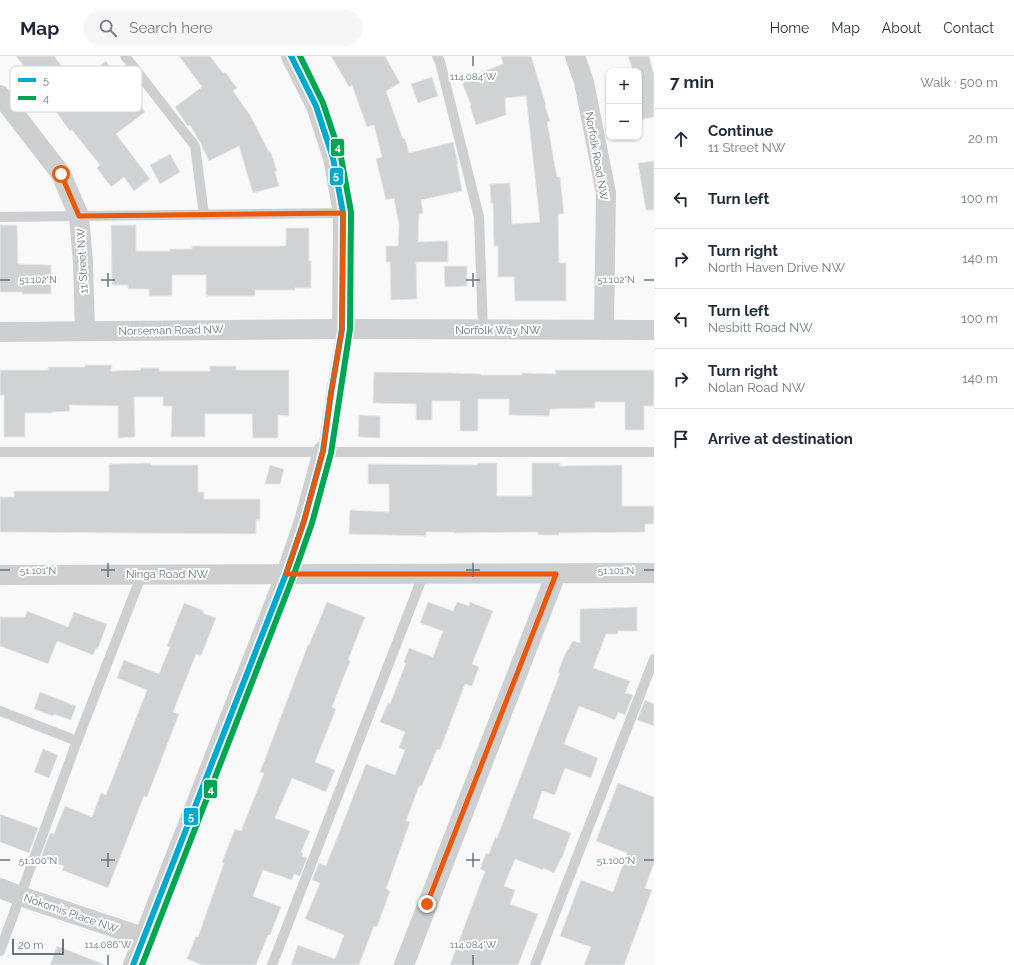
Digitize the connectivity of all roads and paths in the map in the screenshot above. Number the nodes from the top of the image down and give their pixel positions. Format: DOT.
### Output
graph roads {
  1 [pos="125,56"];
  2 [pos="291,56"];
  3 [pos="437,56"];
  4 [pos="575,56"];
  5 [pos="133,66"];
  6 [pos="142,78"];
  7 [pos="0,94"];
  8 [pos="10,107"];
  9 [pos="14,112"];
  10 [pos="343,213"];
  11 [pos="204,215"];
  12 [pos="79,216"];
  13 [pos="0,217"];
  14 [pos="342,329"];
  15 [pos="483,330"];
  16 [pos="604,330"];
  17 [pos="654,330"];
  18 [pos="85,331"];
  19 [pos="0,332"];
  20 [pos="323,451"];
  21 [pos="0,452"];
  22 [pos="654,452"];
  23 [pos="424,573"];
  24 [pos="654,573"];
  25 [pos="142,574"];
  26 [pos="286,574"];
  27 [pos="556,574"];
  28 [pos="0,575"];
  29 [pos="654,660"];
  30 [pos="0,711"];
  31 [pos="77,741"];
  32 [pos="0,888"];
  33 [pos="20,896"];
  34 [pos="143,937"];
  35 [pos="0,951"];
  36 [pos="133,965"];
  37 [pos="272,965"];
  38 [pos="404,965"];
  39 [pos="535,965"];
  1 -- 5 [label="lane"];
  2 -- 10 [label="street"];
  3 -- 15 [label="lane"];
  4 -- 16 [label="street, Norfolk Road NW"];
  6 -- 11 [label="lane"];
  7 -- 8 [label="street, 11 Street NW"];
  9 -- 12 [label="street, 11 Street NW"];
  10 -- 11 [label="lane"];
  10 -- 14 [label="street"];
  11 -- 12 [label="lane"];
  12 -- 13 [label="lane"];
  12 -- 18 [label="street, 11 Street NW"];
  14 -- 15 [label="street, Norfolk Way NW"];
  14 -- 18 [label="street, Norseman Road NW"];
  14 -- 20 [label="lane"];
  15 -- 16 [label="street, Norfolk Way NW"];
  16 -- 17 [label="street, Norfolk Way NW"];
  18 -- 19 [label="street, Norseman Road NW"];
  20 -- 21 [label="lane"];
  20 -- 22 [label="lane"];
  20 -- 26 [label="street"];
  23 -- 26 [label="street, Ninga Road NW"];
  23 -- 27 [label="street, Ninga Road NW"];
  23 -- 37 [label="lane"];
  24 -- 27 [label="street, Ninga Road NW"];
  25 -- 26 [label="street, Ninga Road NW"];
  25 -- 28 [label="street, Ninga Road NW"];
  25 -- 31 [label="lane"];
  26 -- 34 [label="street"];
  27 -- 38 [label="street"];
  29 -- 39 [label="lane"];
  30 -- 31 [label="lane"];
  31 -- 33 [label="lane"];
  32 -- 33 [label="street, Nokomis Place NW"];
  33 -- 34 [label="street, Nokomis Place NW"];
  33 -- 35 [label="lane"];
  34 -- 36 [label="street"];
}
